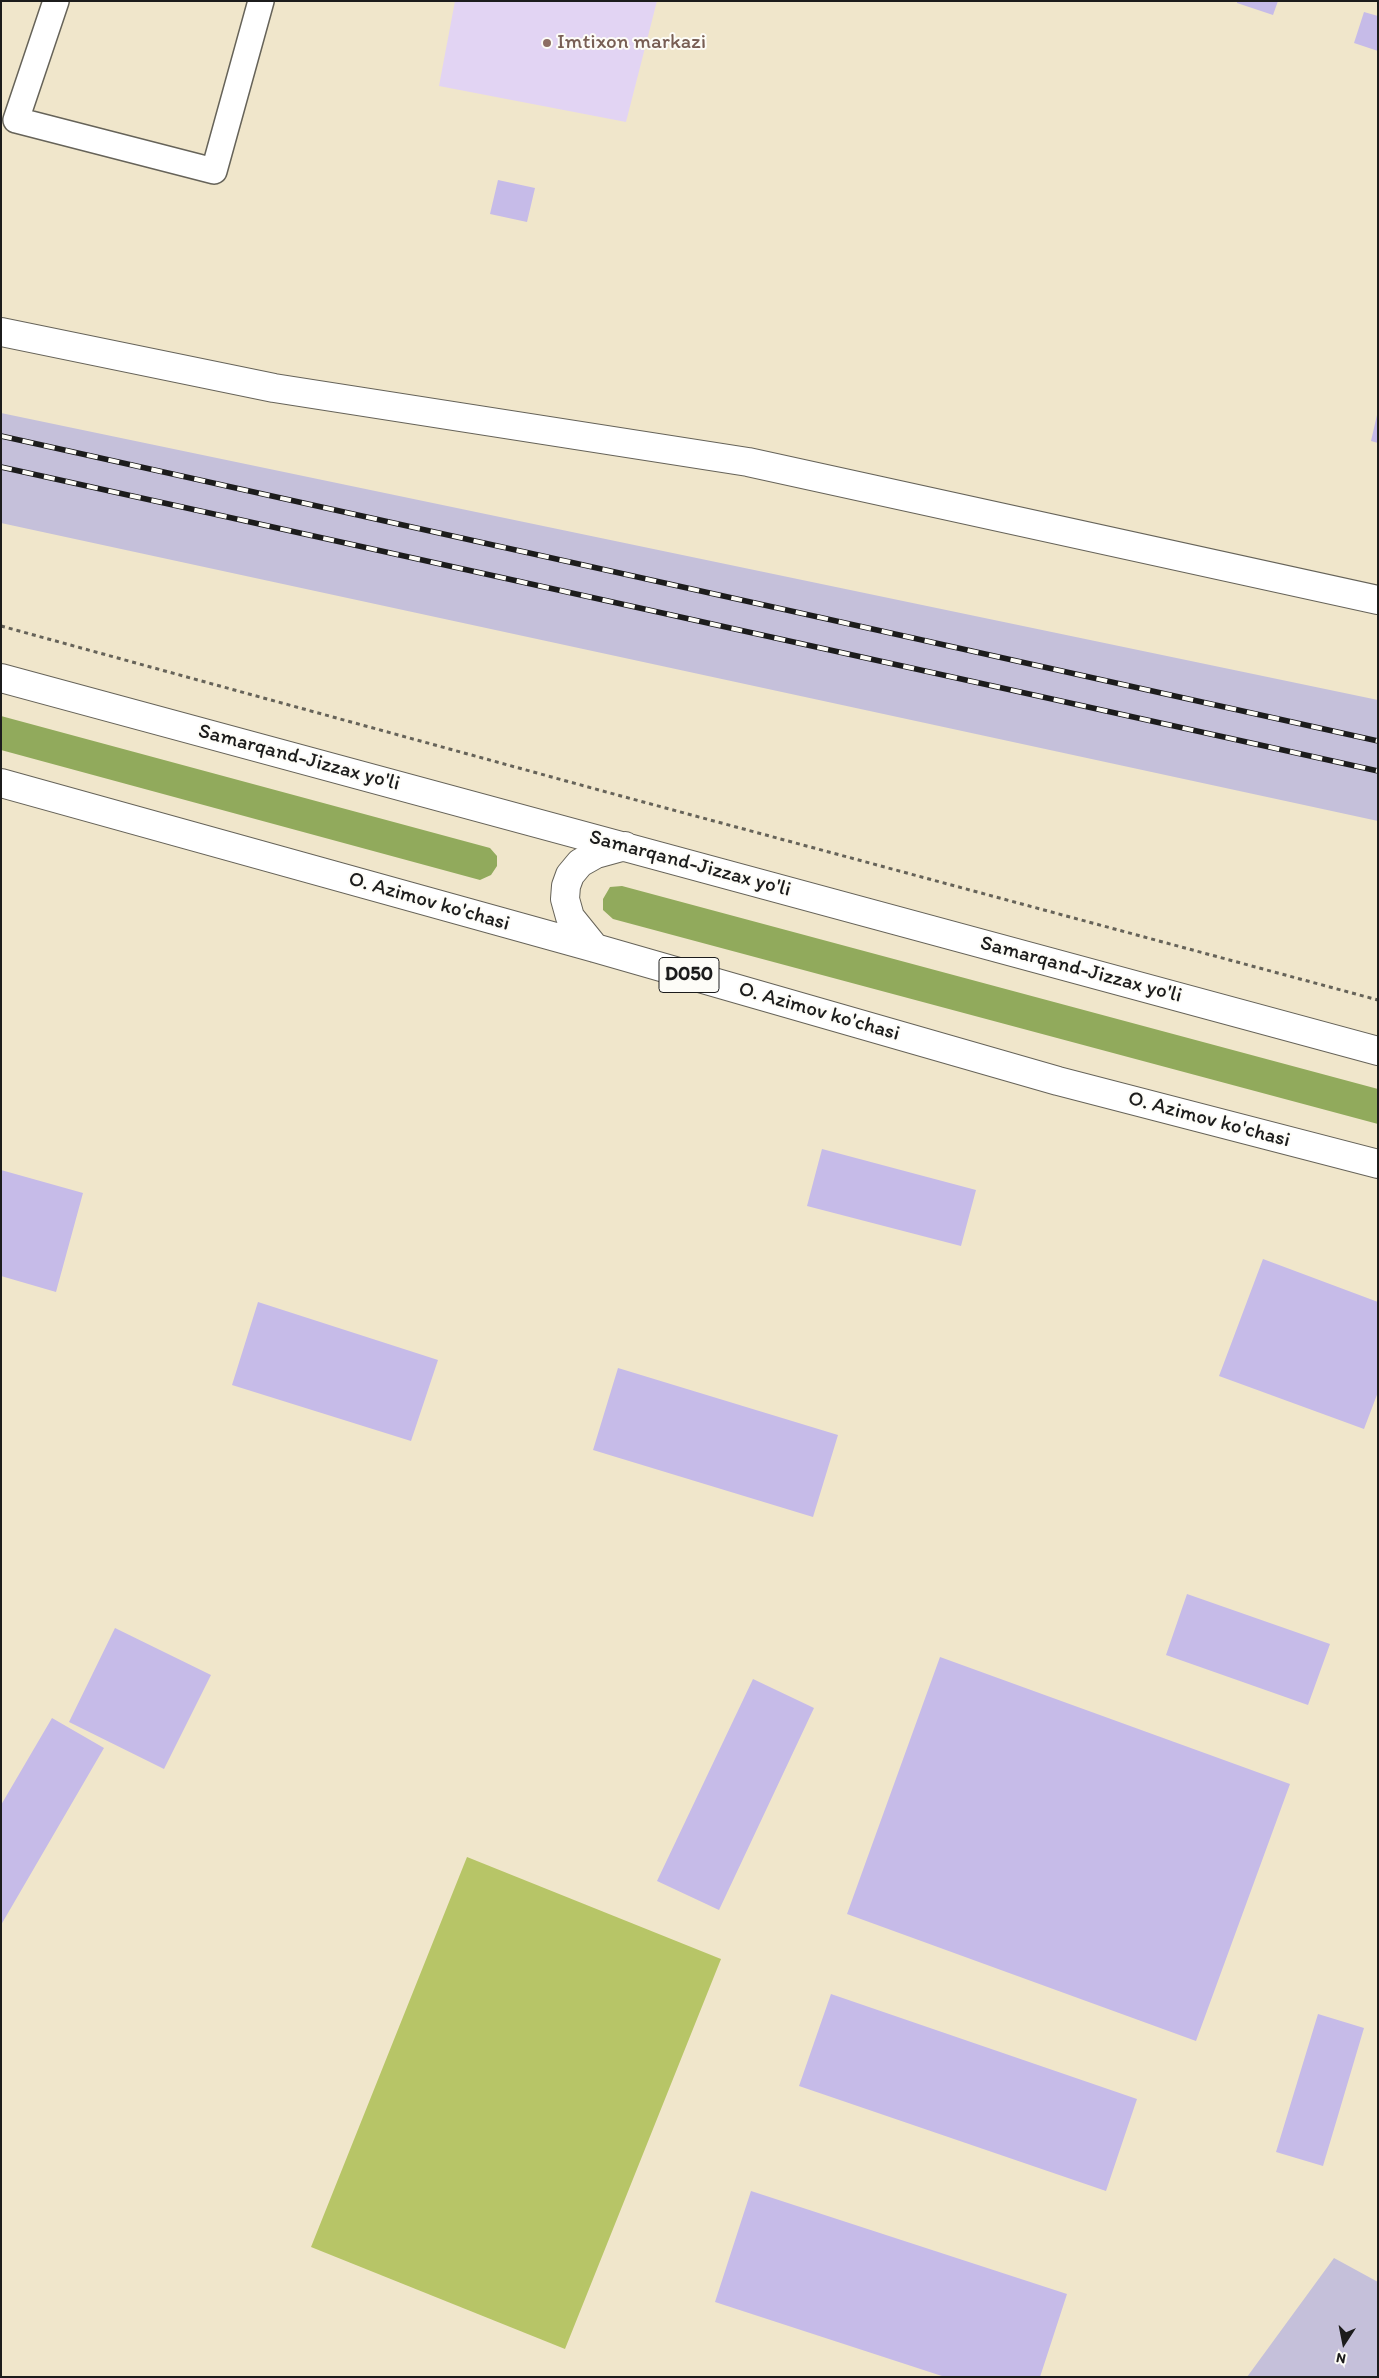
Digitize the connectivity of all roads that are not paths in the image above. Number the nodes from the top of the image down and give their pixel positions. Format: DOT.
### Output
graph roads {
  1 [pos="56,1"];
  2 [pos="261,1"];
  3 [pos="1,332"];
  4 [pos="1378,600"];
  5 [pos="1,678"];
  6 [pos="1,783"];
  7 [pos="625,846"];
  8 [pos="595,948"];
  9 [pos="1378,1051"];
  10 [pos="1378,1164"];
  1 -- 2 [label="lane"];
  3 -- 4 [label="main road"];
  5 -- 7 [label="main road, Samarqand-Jizzax yo'li"];
  6 -- 8 [label="main road, O. Azimov ko'chasi / D050"];
  7 -- 8 [label="main road"];
  7 -- 9 [label="main road, Samarqand-Jizzax yo'li"];
  8 -- 10 [label="main road, O. Azimov ko'chasi / D050"];
}
